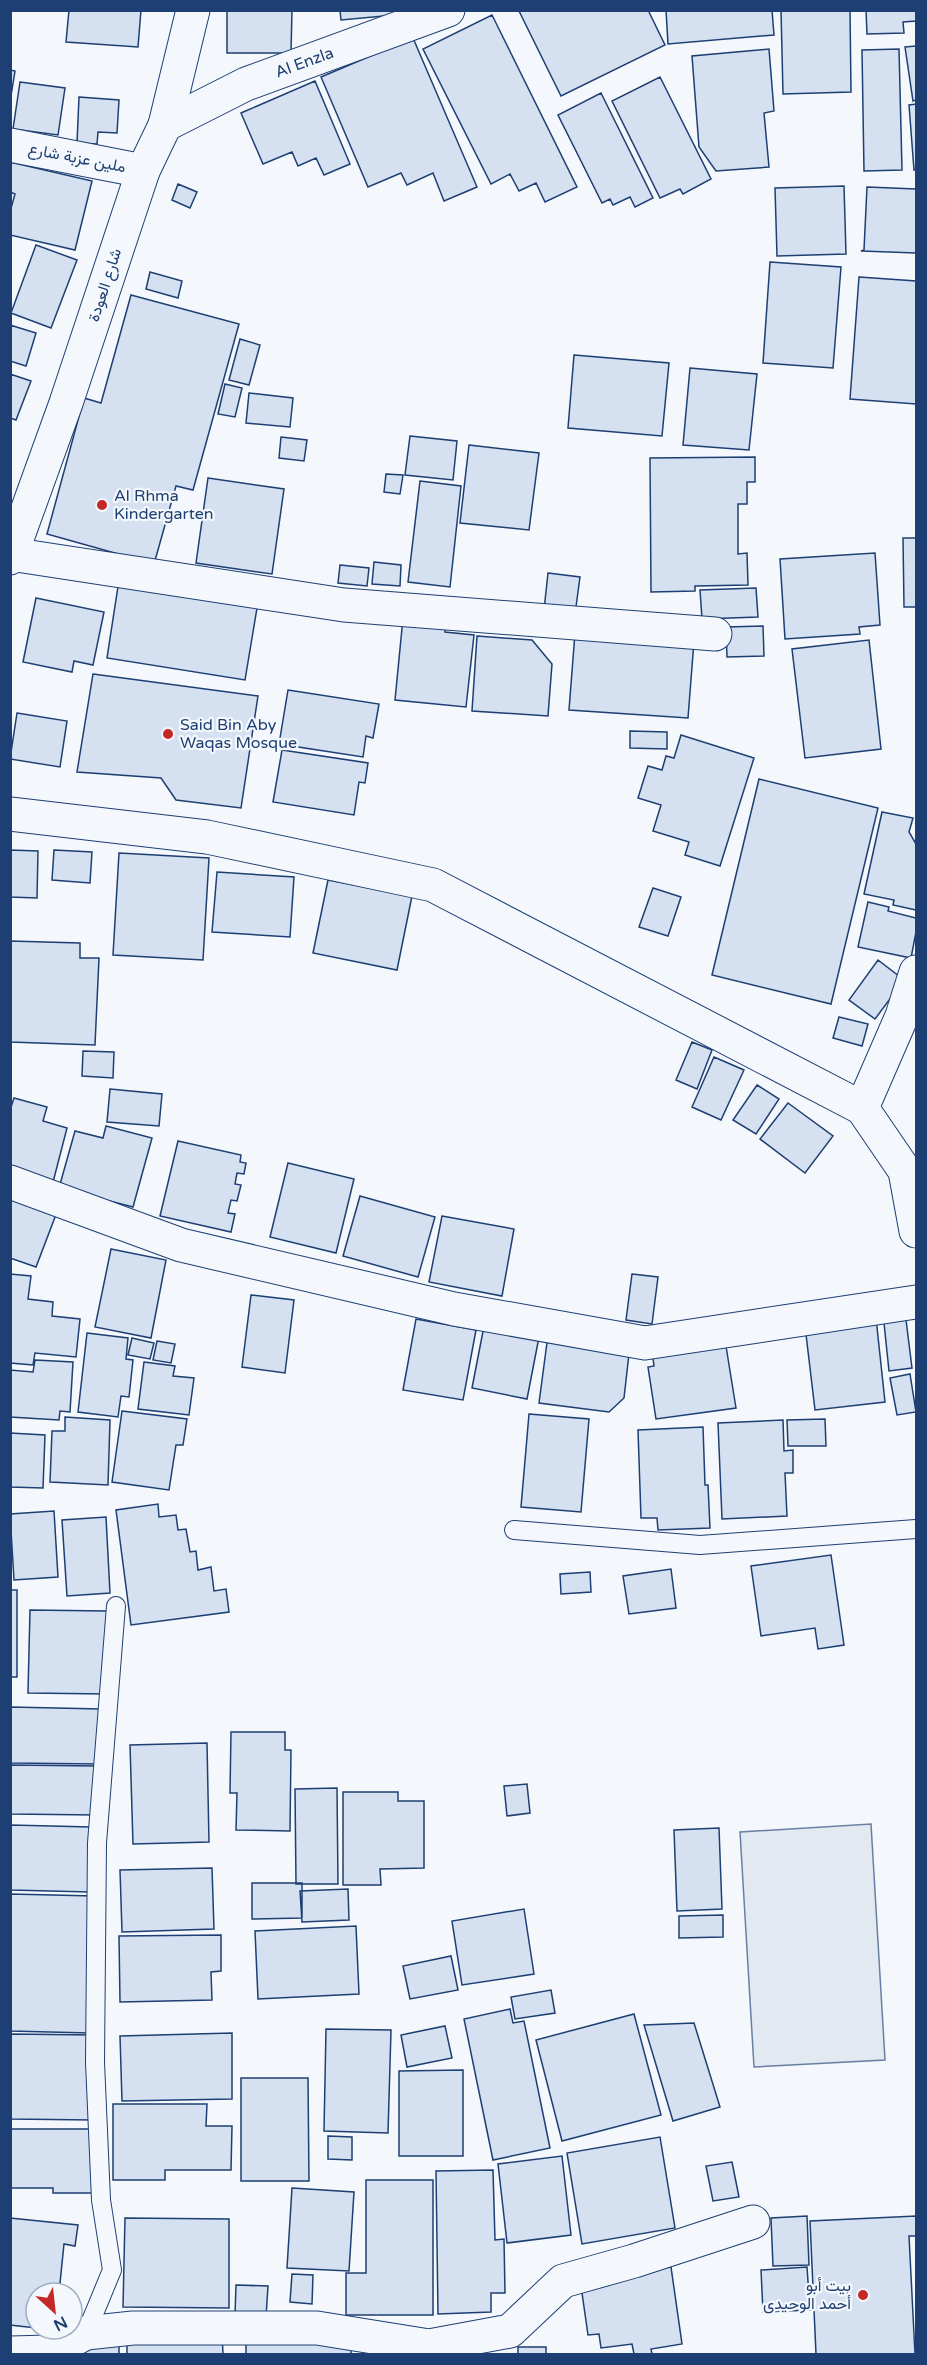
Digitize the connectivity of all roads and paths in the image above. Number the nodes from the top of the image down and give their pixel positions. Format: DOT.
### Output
graph roads {
  1 [pos="193,10"];
  2 [pos="448,10"];
  3 [pos="165,126"];
  4 [pos="10,145"];
  5 [pos="143,171"];
  6 [pos="11,555"];
  7 [pos="715,634"];
  8 [pos="10,814"];
  9 [pos="916,972"];
  10 [pos="862,1108"];
  11 [pos="911,1170"];
  12 [pos="10,1182"];
  13 [pos="916,1231"];
  14 [pos="916,1302"];
  15 [pos="916,1529"];
  16 [pos="514,1530"];
  17 [pos="116,1606"];
  18 [pos="753,2222"];
  19 [pos="86,2333"];
  20 [pos="429,2350"];
  21 [pos="10,2352"];
  1 -- 3 [label="street, شارع العودة"];
  2 -- 3 [label="street, Al Enzla"];
  3 -- 5 [label="street, شارع العودة"];
  4 -- 5 [label="street, ملين عزبة شارع"];
  5 -- 6 [label="street, شارع العودة"];
  6 -- 7 [label="street"];
  8 -- 10 [label="street"];
  9 -- 10 [label="street"];
  10 -- 11 [label="street"];
  11 -- 13 [label="street"];
  12 -- 14 [label="street"];
  15 -- 16 [label="lane"];
  17 -- 19 [label="lane"];
  18 -- 20 [label="street"];
  19 -- 20 [label="street"];
  19 -- 21 [label="street"];
}
